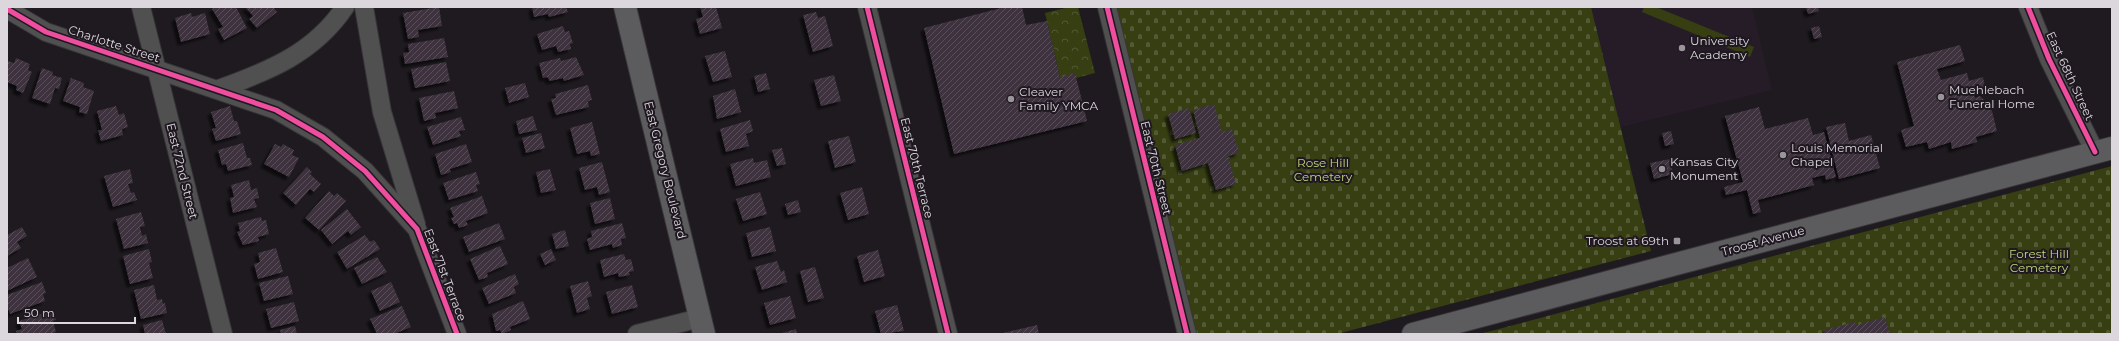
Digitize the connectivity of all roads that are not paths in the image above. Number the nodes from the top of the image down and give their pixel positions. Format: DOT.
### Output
graph roads {
  1 [pos="141,7"];
  2 [pos="345,7"];
  3 [pos="364,7"];
  4 [pos="625,7"];
  5 [pos="867,7"];
  6 [pos="1107,7"];
  7 [pos="2028,7"];
  8 [pos="7,10"];
  9 [pos="156,68"];
  10 [pos="219,89"];
  11 [pos="2104,150"];
  12 [pos="417,229"];
  13 [pos="702,326"];
  14 [pos="223,334"];
  15 [pos="457,334"];
  16 [pos="637,334"];
  17 [pos="948,334"];
  18 [pos="1187,334"];
  19 [pos="1413,334"];
  1 -- 9 [label="street, East 72nd Street"];
  2 -- 10 [label="street"];
  3 -- 12 [label="street, East 71st Terrace"];
  4 -- 13 [label="main road, East Gregory Boulevard"];
  5 -- 17 [label="street, East 70th Terrace"];
  6 -- 18 [label="street, East 70th Street"];
  7 -- 11 [label="street, East 68th Street"];
  8 -- 9 [label="street, Charlotte Street"];
  9 -- 10 [label="street, Charlotte Street"];
  9 -- 14 [label="street, East 72nd Street"];
  10 -- 12 [label="street, East 71st Terrace"];
  11 -- 19 [label="main road, Troost Avenue"];
  12 -- 15 [label="street, East 71st Terrace"];
  13 -- 16 [label="street"];
}
